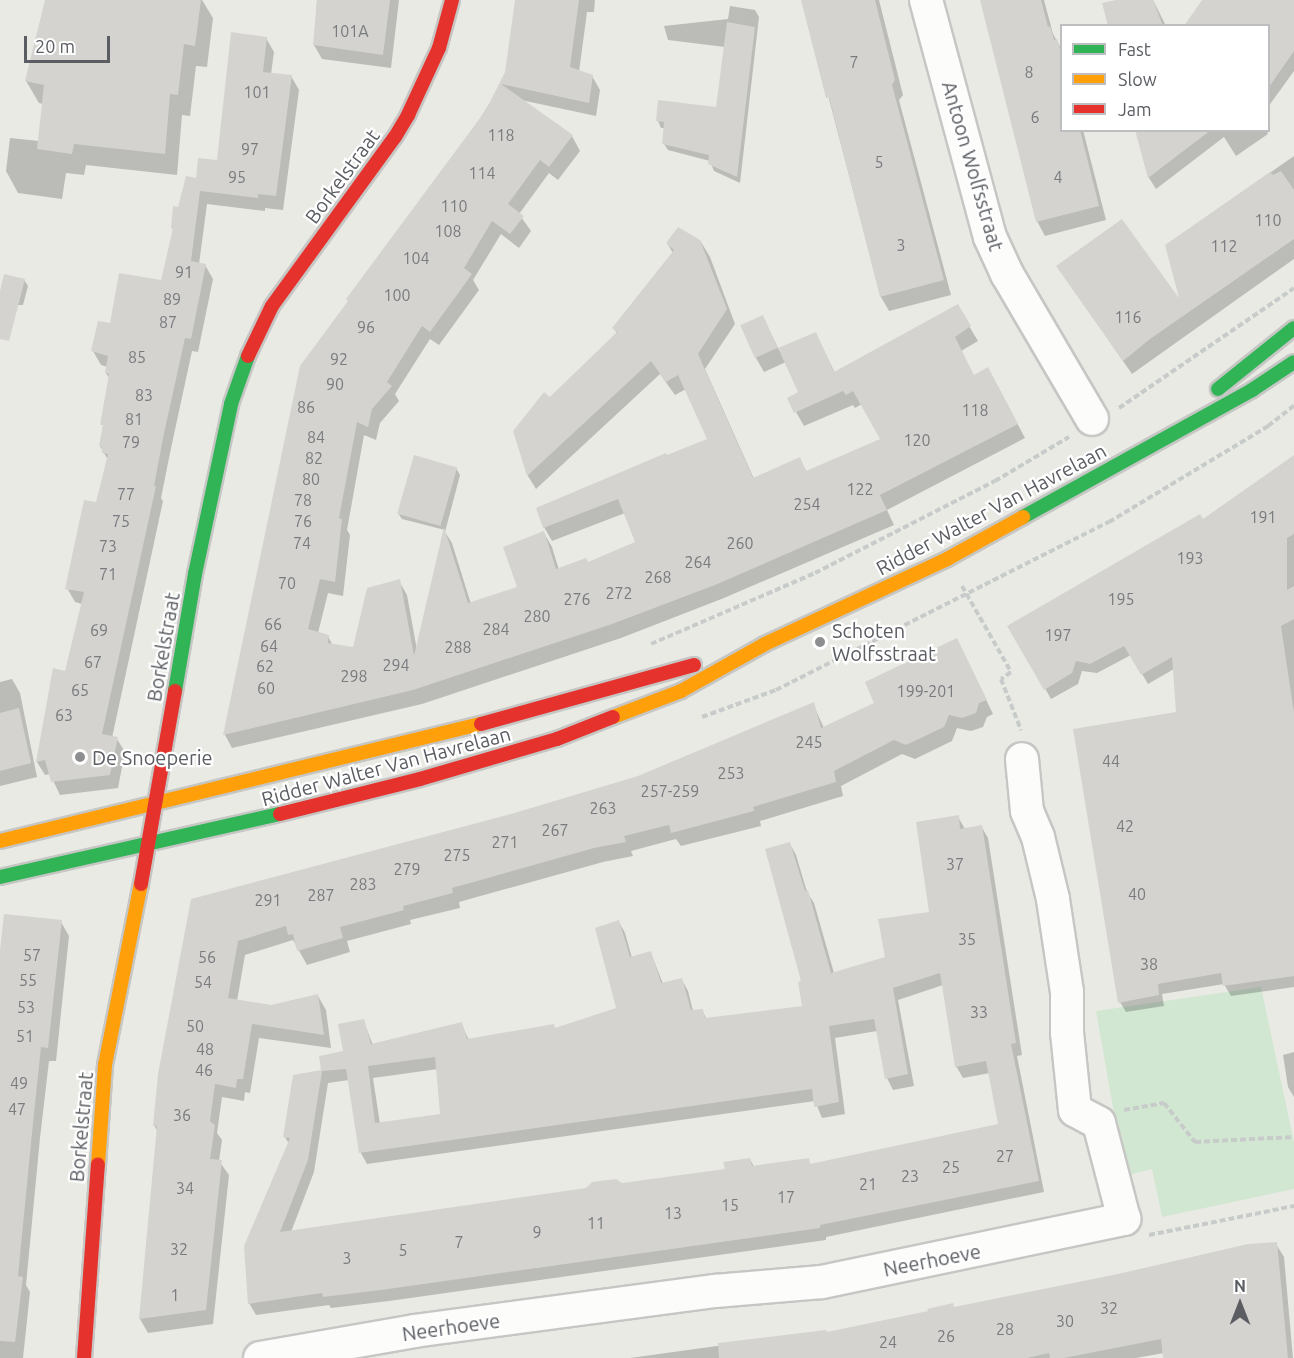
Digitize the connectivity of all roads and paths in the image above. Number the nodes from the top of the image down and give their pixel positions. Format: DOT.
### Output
graph roads {
  1 [pos="452,0"];
  2 [pos="926,0"];
  3 [pos="1294,288"];
  4 [pos="1294,328"];
  5 [pos="1294,362"];
  6 [pos="1092,422"];
  7 [pos="1136,453"];
  8 [pos="947,559"];
  9 [pos="765,644"];
  10 [pos="645,646"];
  11 [pos="1022,759"];
  12 [pos="156,805"];
  13 [pos="0,841"];
  14 [pos="149,843"];
  15 [pos="0,877"];
  16 [pos="1084,1116"];
  17 [pos="1294,1137"];
  18 [pos="1294,1206"];
  19 [pos="1145,1236"];
  20 [pos="84,1358"];
  21 [pos="260,1358"];
  1 -- 12 [label="main road, Borkelstraat"];
  2 -- 6 [label="street, Antoon Wolfsstraat"];
  3 -- 6 [label="path"];
  4 -- 7 [label="main road, Ridder Walter Van Havrelaan"];
  5 -- 7 [label="main road, Ridder Walter Van Havrelaan"];
  6 -- 10 [label="path"];
  7 -- 8 [label="main road, Ridder Walter Van Havrelaan"];
  8 -- 9 [label="main road, Ridder Walter Van Havrelaan"];
  8 -- 11 [label="path"];
  9 -- 12 [label="main road, Ridder Walter Van Havrelaan"];
  9 -- 14 [label="main road, Ridder Walter Van Havrelaan"];
  11 -- 16 [label="street, Neerhoeve"];
  12 -- 13 [label="main road, Ridder Walter Van Havrelaan"];
  12 -- 14 [label="main road, Borkelstraat"];
  14 -- 15 [label="main road, Ridder Walter Van Havrelaan"];
  14 -- 20 [label="main road, Borkelstraat"];
  16 -- 17 [label="path"];
  16 -- 21 [label="street, Neerhoeve"];
  18 -- 19 [label="path"];
}
